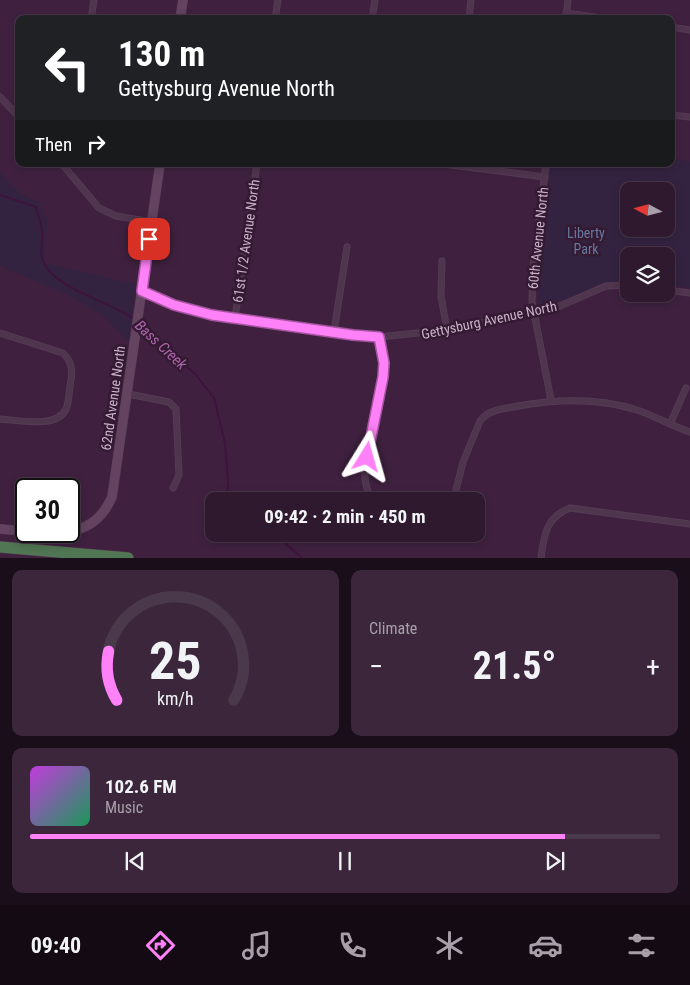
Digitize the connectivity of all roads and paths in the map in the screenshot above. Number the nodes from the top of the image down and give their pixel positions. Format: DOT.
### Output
graph roads {
  1 [pos="94,0"];
  2 [pos="183,0"];
  3 [pos="278,0"];
  4 [pos="375,0"];
  5 [pos="471,0"];
  6 [pos="568,0"];
  7 [pos="92,15"];
  8 [pos="181,15"];
  9 [pos="276,15"];
  10 [pos="373,15"];
  11 [pos="469,15"];
  12 [pos="566,15"];
  13 [pos="675,28"];
  14 [pos="690,30"];
  15 [pos="0,97"];
  16 [pos="15,113"];
  17 [pos="675,116"];
  18 [pos="690,118"];
  19 [pos="65,167"];
  20 [pos="160,167"];
  21 [pos="257,167"];
  22 [pos="471,167"];
  23 [pos="546,167"];
  24 [pos="544,176"];
  25 [pos="152,222"];
  26 [pos="347,247"];
  27 [pos="442,261"];
  28 [pos="620,285"];
  29 [pos="142,291"];
  30 [pos="675,291"];
  31 [pos="690,293"];
  32 [pos="533,312"];
  33 [pos="235,318"];
  34 [pos="446,330"];
  35 [pos="334,332"];
  36 [pos="0,333"];
  37 [pos="379,337"];
  38 [pos="686,388"];
  39 [pos="128,394"];
  40 [pos="551,400"];
  41 [pos="0,419"];
  42 [pos="670,424"];
  43 [pos="690,432"];
  44 [pos="173,488"];
  45 [pos="368,492"];
  46 [pos="454,492"];
  47 [pos="690,524"];
  48 [pos="0,529"];
  49 [pos="80,529"];
  50 [pos="15,530"];
  51 [pos="0,547"];
  52 [pos="128,558"];
  53 [pos="541,558"];
  1 -- 7 [label="street"];
  2 -- 8 [label="street"];
  3 -- 9 [label="street"];
  4 -- 10 [label="street"];
  5 -- 11 [label="street"];
  6 -- 12 [label="street"];
  13 -- 14 [label="street"];
  15 -- 16 [label="street"];
  17 -- 18 [label="street"];
  19 -- 25 [label="street"];
  20 -- 25 [label="street, 62nd Avenue North"];
  21 -- 33 [label="street, 61st 1/2 Avenue North"];
  22 -- 24 [label="street"];
  23 -- 24 [label="street, 60th Avenue North"];
  24 -- 32 [label="street, 60th Avenue North"];
  25 -- 29 [label="street, 62nd Avenue North"];
  26 -- 35 [label="street"];
  27 -- 34 [label="street"];
  28 -- 32 [label="street, Gettysburg Avenue North"];
  29 -- 33 [label="street, Gettysburg Avenue North"];
  29 -- 39 [label="street, 62nd Avenue North"];
  30 -- 31 [label="street"];
  32 -- 34 [label="street, Gettysburg Avenue North"];
  32 -- 40 [label="street, 60th Avenue North"];
  33 -- 35 [label="street, Gettysburg Avenue North"];
  34 -- 37 [label="street, Gettysburg Avenue North"];
  35 -- 37 [label="street, Gettysburg Avenue North"];
  36 -- 41 [label="street"];
  37 -- 45 [label="street"];
  38 -- 42 [label="street"];
  39 -- 44 [label="street"];
  39 -- 49 [label="street, 62nd Avenue North"];
  40 -- 42 [label="street"];
  40 -- 46 [label="street"];
  42 -- 43 [label="street"];
  47 -- 53 [label="street"];
  48 -- 50 [label="street"];
  51 -- 52 [label="highway"];
}
